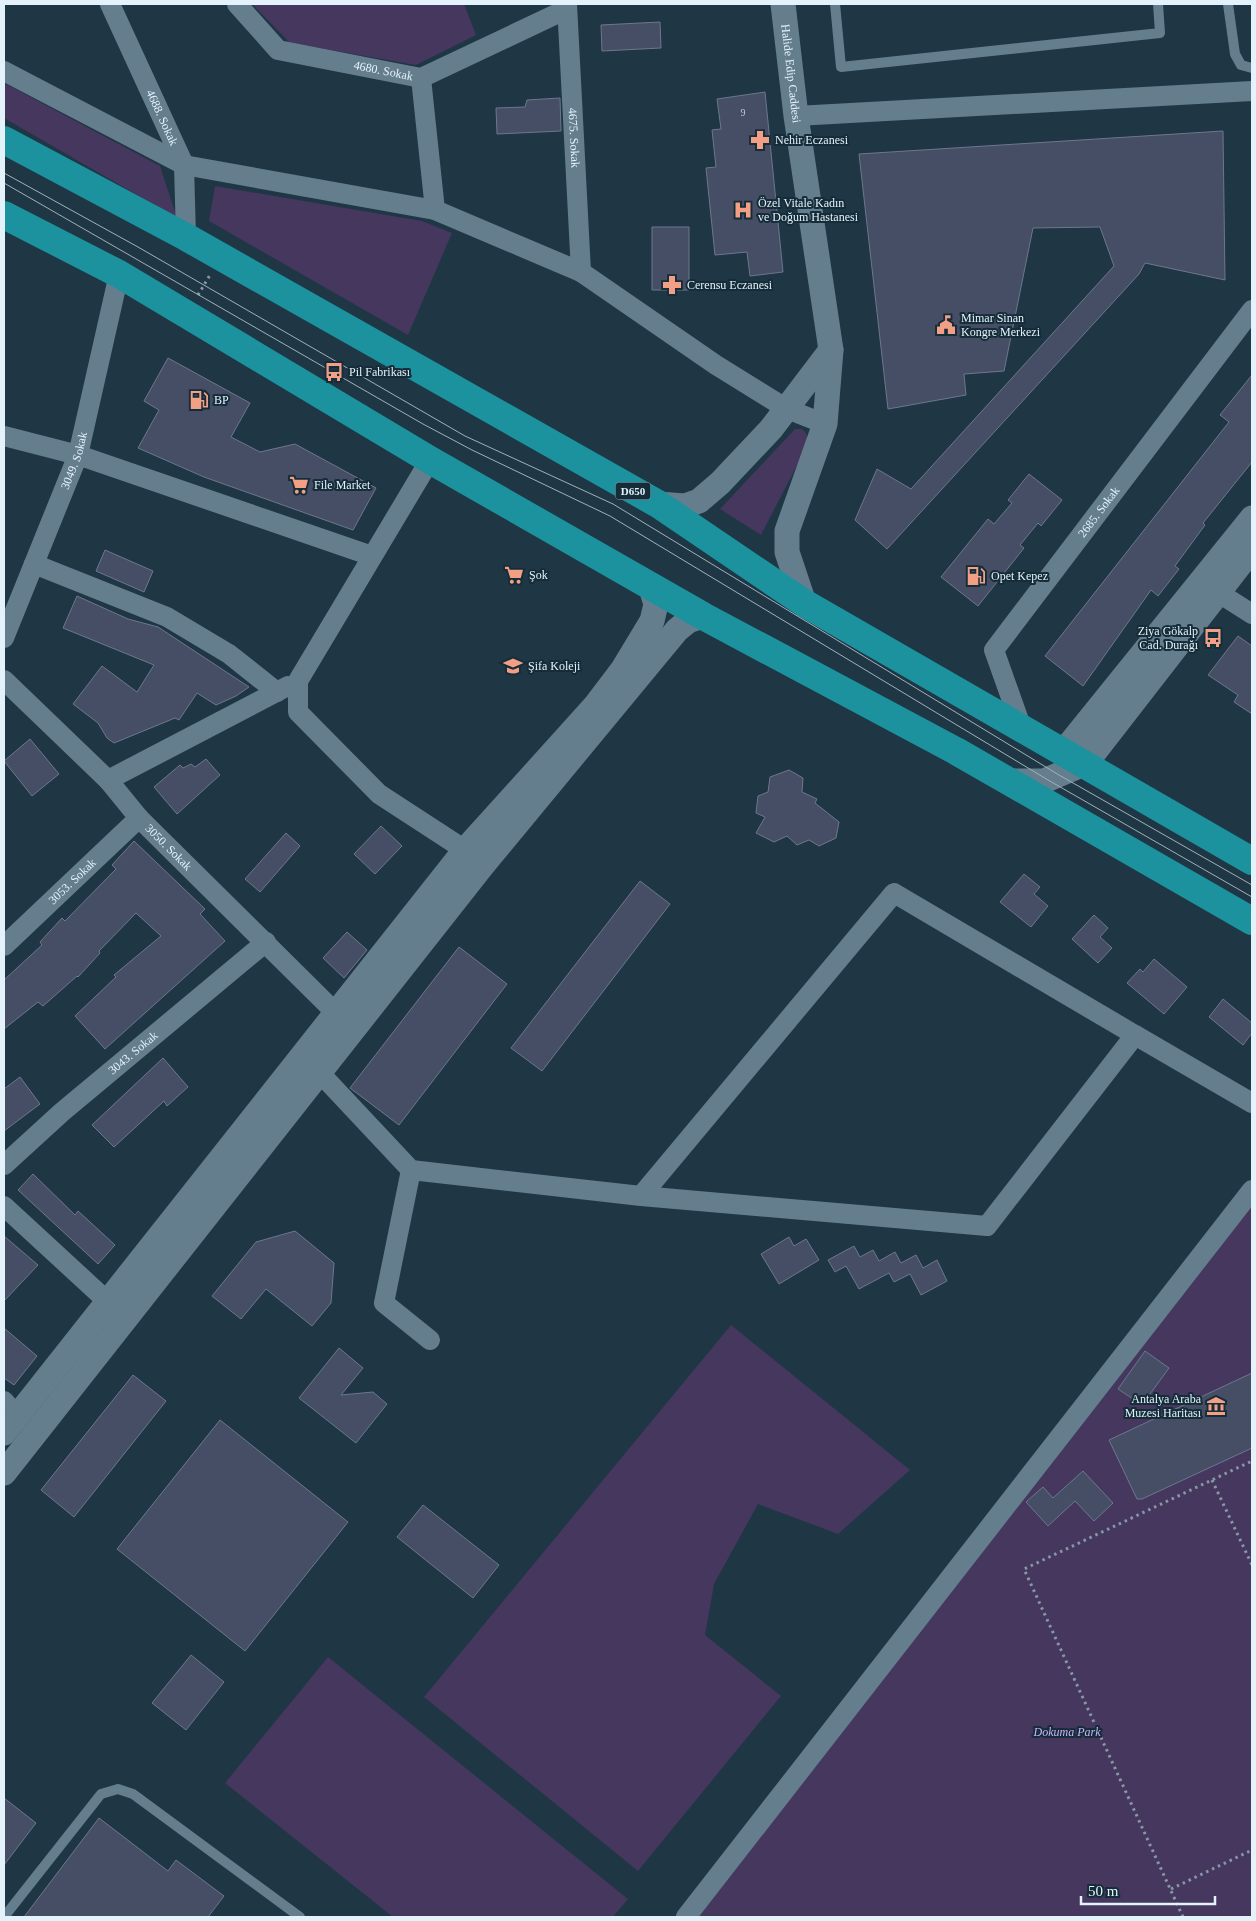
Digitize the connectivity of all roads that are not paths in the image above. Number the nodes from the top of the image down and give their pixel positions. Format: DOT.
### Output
graph roads {
  1 [pos="110,4"];
  2 [pos="237,4"];
  3 [pos="783,4"];
  4 [pos="835,4"];
  5 [pos="1158,4"];
  6 [pos="1228,4"];
  7 [pos="567,6"];
  8 [pos="1252,68"];
  9 [pos="4,71"];
  10 [pos="421,78"];
  11 [pos="1252,91"];
  12 [pos="796,116"];
  13 [pos="4,140"];
  14 [pos="184,165"];
  15 [pos="435,210"];
  16 [pos="7,219"];
  17 [pos="186,237"];
  18 [pos="581,272"];
  19 [pos="119,274"];
  20 [pos="1252,310"];
  21 [pos="831,350"];
  22 [pos="787,409"];
  23 [pos="825,424"];
  24 [pos="4,436"];
  25 [pos="78,455"];
  26 [pos="430,460"];
  27 [pos="658,504"];
  28 [pos="1252,518"];
  29 [pos="1252,549"];
  30 [pos="372,556"];
  31 [pos="34,564"];
  32 [pos="650,585"];
  33 [pos="1218,593"];
  34 [pos="804,603"];
  35 [pos="1252,614"];
  36 [pos="704,616"];
  37 [pos="4,638"];
  38 [pos="630,673"];
  39 [pos="4,680"];
  40 [pos="298,681"];
  41 [pos="277,692"];
  42 [pos="1021,726"];
  43 [pos="1075,757"];
  44 [pos="108,780"];
  45 [pos="1007,781"];
  46 [pos="139,818"];
  47 [pos="464,850"];
  48 [pos="1252,860"];
  49 [pos="1252,921"];
  50 [pos="266,942"];
  51 [pos="4,946"];
  52 [pos="344,1020"];
  53 [pos="1135,1035"];
  54 [pos="319,1072"];
  55 [pos="1252,1103"];
  56 [pos="4,1165"];
  57 [pos="411,1170"];
  58 [pos="1252,1190"];
  59 [pos="641,1196"];
  60 [pos="4,1206"];
  61 [pos="108,1301"];
  62 [pos="430,1340"];
  63 [pos="8,1416"];
  64 [pos="4,1473"];
  65 [pos="4,1917"];
  66 [pos="300,1917"];
  67 [pos="686,1917"];
  1 -- 14 [label="street, 4688. Sokak"];
  2 -- 10 [label="street, 4680. Sokak"];
  3 -- 12 [label="street, Halide Edip Caddesi"];
  4 -- 5 [label="lane"];
  6 -- 8 [label="lane"];
  7 -- 10 [label="street, 4680. Sokak"];
  7 -- 18 [label="street, 4675. Sokak"];
  9 -- 14 [label="street"];
  10 -- 15 [label="street"];
  11 -- 12 [label="street"];
  12 -- 21 [label="street, Halide Edip Caddesi"];
  13 -- 17 [label="highway, D650"];
  14 -- 15 [label="street"];
  14 -- 17 [label="street, 4688. Sokak"];
  15 -- 18 [label="street"];
  16 -- 19 [label="highway"];
  17 -- 27 [label="highway, D650"];
  18 -- 22 [label="street"];
  19 -- 25 [label="street, 3049. Sokak"];
  19 -- 26 [label="highway"];
  20 -- 42 [label="street, 2685. Sokak"];
  21 -- 22 [label="street"];
  21 -- 23 [label="street, Halide Edip Caddesi"];
  22 -- 23 [label="street"];
  22 -- 27 [label="street"];
  23 -- 34 [label="street, Halide Edip Caddesi"];
  24 -- 25 [label="street"];
  25 -- 30 [label="street"];
  25 -- 31 [label="street, 3049. Sokak"];
  26 -- 30 [label="street"];
  26 -- 32 [label="highway"];
  27 -- 34 [label="highway, D650"];
  28 -- 43 [label="street"];
  29 -- 33 [label="street"];
  30 -- 40 [label="street"];
  31 -- 37 [label="street, 3049. Sokak"];
  31 -- 41 [label="street"];
  32 -- 36 [label="highway"];
  32 -- 38 [label="street"];
  33 -- 35 [label="street"];
  33 -- 43 [label="street"];
  34 -- 42 [label="highway, D650"];
  36 -- 38 [label="street"];
  36 -- 45 [label="highway"];
  38 -- 47 [label="street"];
  38 -- 52 [label="street"];
  39 -- 44 [label="street, 3050. Sokak"];
  40 -- 41 [label="street"];
  40 -- 47 [label="street"];
  41 -- 44 [label="street"];
  42 -- 43 [label="highway, D650"];
  43 -- 45 [label="street"];
  43 -- 48 [label="highway, D650"];
  44 -- 46 [label="street, 3050. Sokak"];
  45 -- 49 [label="highway"];
  46 -- 50 [label="street, 3050. Sokak"];
  46 -- 51 [label="street, 3053. Sokak"];
  47 -- 52 [label="street"];
  50 -- 52 [label="street, 3050. Sokak"];
  50 -- 56 [label="street, 3043. Sokak"];
  52 -- 54 [label="street"];
  52 -- 61 [label="street"];
  53 -- 55 [label="street"];
  53 -- 59 [label="street"];
  53 -- 59 [label="street"];
  54 -- 57 [label="street"];
  54 -- 64 [label="street"];
  57 -- 59 [label="street"];
  57 -- 62 [label="street"];
  58 -- 67 [label="street"];
  60 -- 61 [label="street"];
  61 -- 63 [label="street"];
  65 -- 66 [label="lane"];
}
